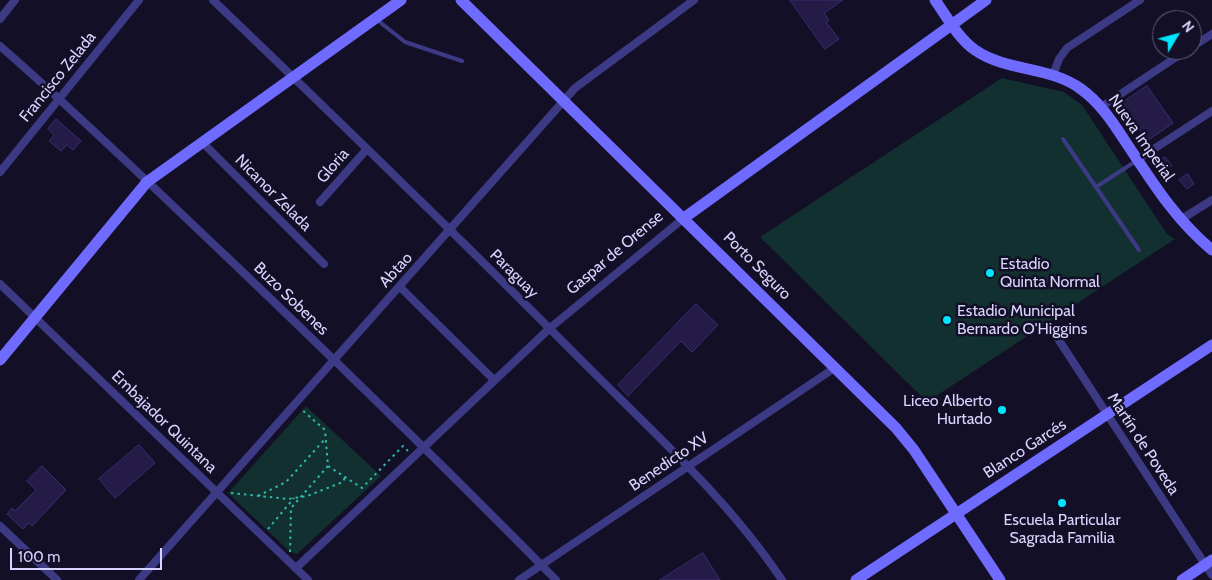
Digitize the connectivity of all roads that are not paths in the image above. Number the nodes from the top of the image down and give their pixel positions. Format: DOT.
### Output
graph roads {
  1 [pos="16,0"];
  2 [pos="139,0"];
  3 [pos="213,0"];
  4 [pos="401,0"];
  5 [pos="461,0"];
  6 [pos="694,0"];
  7 [pos="935,0"];
  8 [pos="986,0"];
  9 [pos="1140,0"];
  10 [pos="0,19"];
  11 [pos="375,19"];
  12 [pos="952,25"];
  13 [pos="0,46"];
  14 [pos="1172,60"];
  15 [pos="462,61"];
  16 [pos="1052,75"];
  17 [pos="293,77"];
  18 [pos="59,98"];
  19 [pos="565,100"];
  20 [pos="1101,106"];
  21 [pos="1212,111"];
  22 [pos="1063,139"];
  23 [pos="202,142"];
  24 [pos="367,148"];
  25 [pos="1138,160"];
  26 [pos="0,172"];
  27 [pos="147,182"];
  28 [pos="1096,187"];
  29 [pos="1212,200"];
  30 [pos="320,202"];
  31 [pos="684,218"];
  32 [pos="1180,220"];
  33 [pos="450,230"];
  34 [pos="1139,250"];
  35 [pos="1212,250"];
  36 [pos="324,264"];
  37 [pos="0,284"];
  38 [pos="400,287"];
  39 [pos="35,317"];
  40 [pos="550,328"];
  41 [pos="1050,328"];
  42 [pos="1212,345"];
  43 [pos="0,360"];
  44 [pos="335,360"];
  45 [pos="836,367"];
  46 [pos="494,380"];
  47 [pos="1107,414"];
  48 [pos="424,446"];
  49 [pos="687,466"];
  50 [pos="220,494"];
  51 [pos="956,513"];
  52 [pos="0,526"];
  53 [pos="541,565"];
  54 [pos="1210,567"];
  55 [pos="296,568"];
  56 [pos="305,578"];
  57 [pos="57,580"];
  58 [pos="139,580"];
  59 [pos="519,580"];
  60 [pos="556,580"];
  61 [pos="782,580"];
  62 [pos="856,580"];
  63 [pos="1000,580"];
  64 [pos="1182,580"];
  1 -- 10 [label="street"];
  2 -- 18 [label="street, Francisco Zelada"];
  3 -- 17 [label="street, Paraguay"];
  4 -- 11 [label="street"];
  5 -- 19 [label="street, Porto Seguro"];
  6 -- 19 [label="street, Abtao"];
  7 -- 12 [label="street, Nueva Imperial"];
  8 -- 12 [label="street, Gaspar de Orense"];
  9 -- 16 [label="street"];
  11 -- 15 [label="lane"];
  11 -- 17 [label="street"];
  12 -- 16 [label="street, Nueva Imperial"];
  12 -- 31 [label="street, Gaspar de Orense"];
  13 -- 18 [label="street, Buzo Sobenes"];
  14 -- 20 [label="street"];
  16 -- 20 [label="street, Nueva Imperial"];
  17 -- 23 [label="street"];
  17 -- 24 [label="street, Paraguay"];
  18 -- 26 [label="street, Francisco Zelada"];
  18 -- 27 [label="street, Buzo Sobenes"];
  19 -- 31 [label="street, Porto Seguro"];
  19 -- 33 [label="street, Abtao"];
  20 -- 25 [label="street, Nueva Imperial"];
  21 -- 25 [label="street"];
  22 -- 28 [label="lane"];
  23 -- 27 [label="street"];
  23 -- 36 [label="street, Nicanor Zelada"];
  24 -- 30 [label="street, Gloria"];
  24 -- 33 [label="street, Paraguay"];
  25 -- 28 [label="lane"];
  25 -- 32 [label="street, Nueva Imperial"];
  27 -- 39 [label="street"];
  27 -- 44 [label="street, Buzo Sobenes"];
  28 -- 34 [label="lane"];
  29 -- 32 [label="street"];
  31 -- 40 [label="street, Gaspar de Orense"];
  31 -- 45 [label="street, Porto Seguro"];
  32 -- 35 [label="street, Nueva Imperial"];
  33 -- 38 [label="street, Abtao"];
  33 -- 40 [label="street, Paraguay"];
  37 -- 39 [label="street, Embajador Quintana"];
  38 -- 44 [label="street, Abtao"];
  38 -- 46 [label="street"];
  39 -- 43 [label="street"];
  39 -- 50 [label="street, Embajador Quintana"];
  40 -- 46 [label="street, Gaspar de Orense"];
  40 -- 49 [label="street, Paraguay"];
  41 -- 47 [label="street, Martín de Poveda"];
  42 -- 47 [label="street, Blanco Garcés"];
  44 -- 48 [label="street, Buzo Sobenes"];
  44 -- 50 [label="street, Abtao"];
  45 -- 49 [label="street, Benedicto XV"];
  45 -- 51 [label="street, Porto Seguro"];
  46 -- 48 [label="street, Gaspar de Orense"];
  47 -- 51 [label="street, Blanco Garcés"];
  47 -- 54 [label="street, Martín de Poveda"];
  48 -- 53 [label="street, Buzo Sobenes"];
  48 -- 55 [label="street, Gaspar de Orense"];
  49 -- 53 [label="street, Benedicto XV"];
  49 -- 61 [label="street, Paraguay"];
  50 -- 55 [label="street, Embajador Quintana"];
  50 -- 58 [label="street, Abtao"];
  51 -- 62 [label="street, Blanco Garcés"];
  51 -- 63 [label="street, Porto Seguro"];
  52 -- 57 [label="street"];
  53 -- 59 [label="street, Benedicto XV"];
  53 -- 60 [label="street, Buzo Sobenes"];
  54 -- 64 [label="street"];
  55 -- 56 [label="street, Embajador Quintana"];
}
